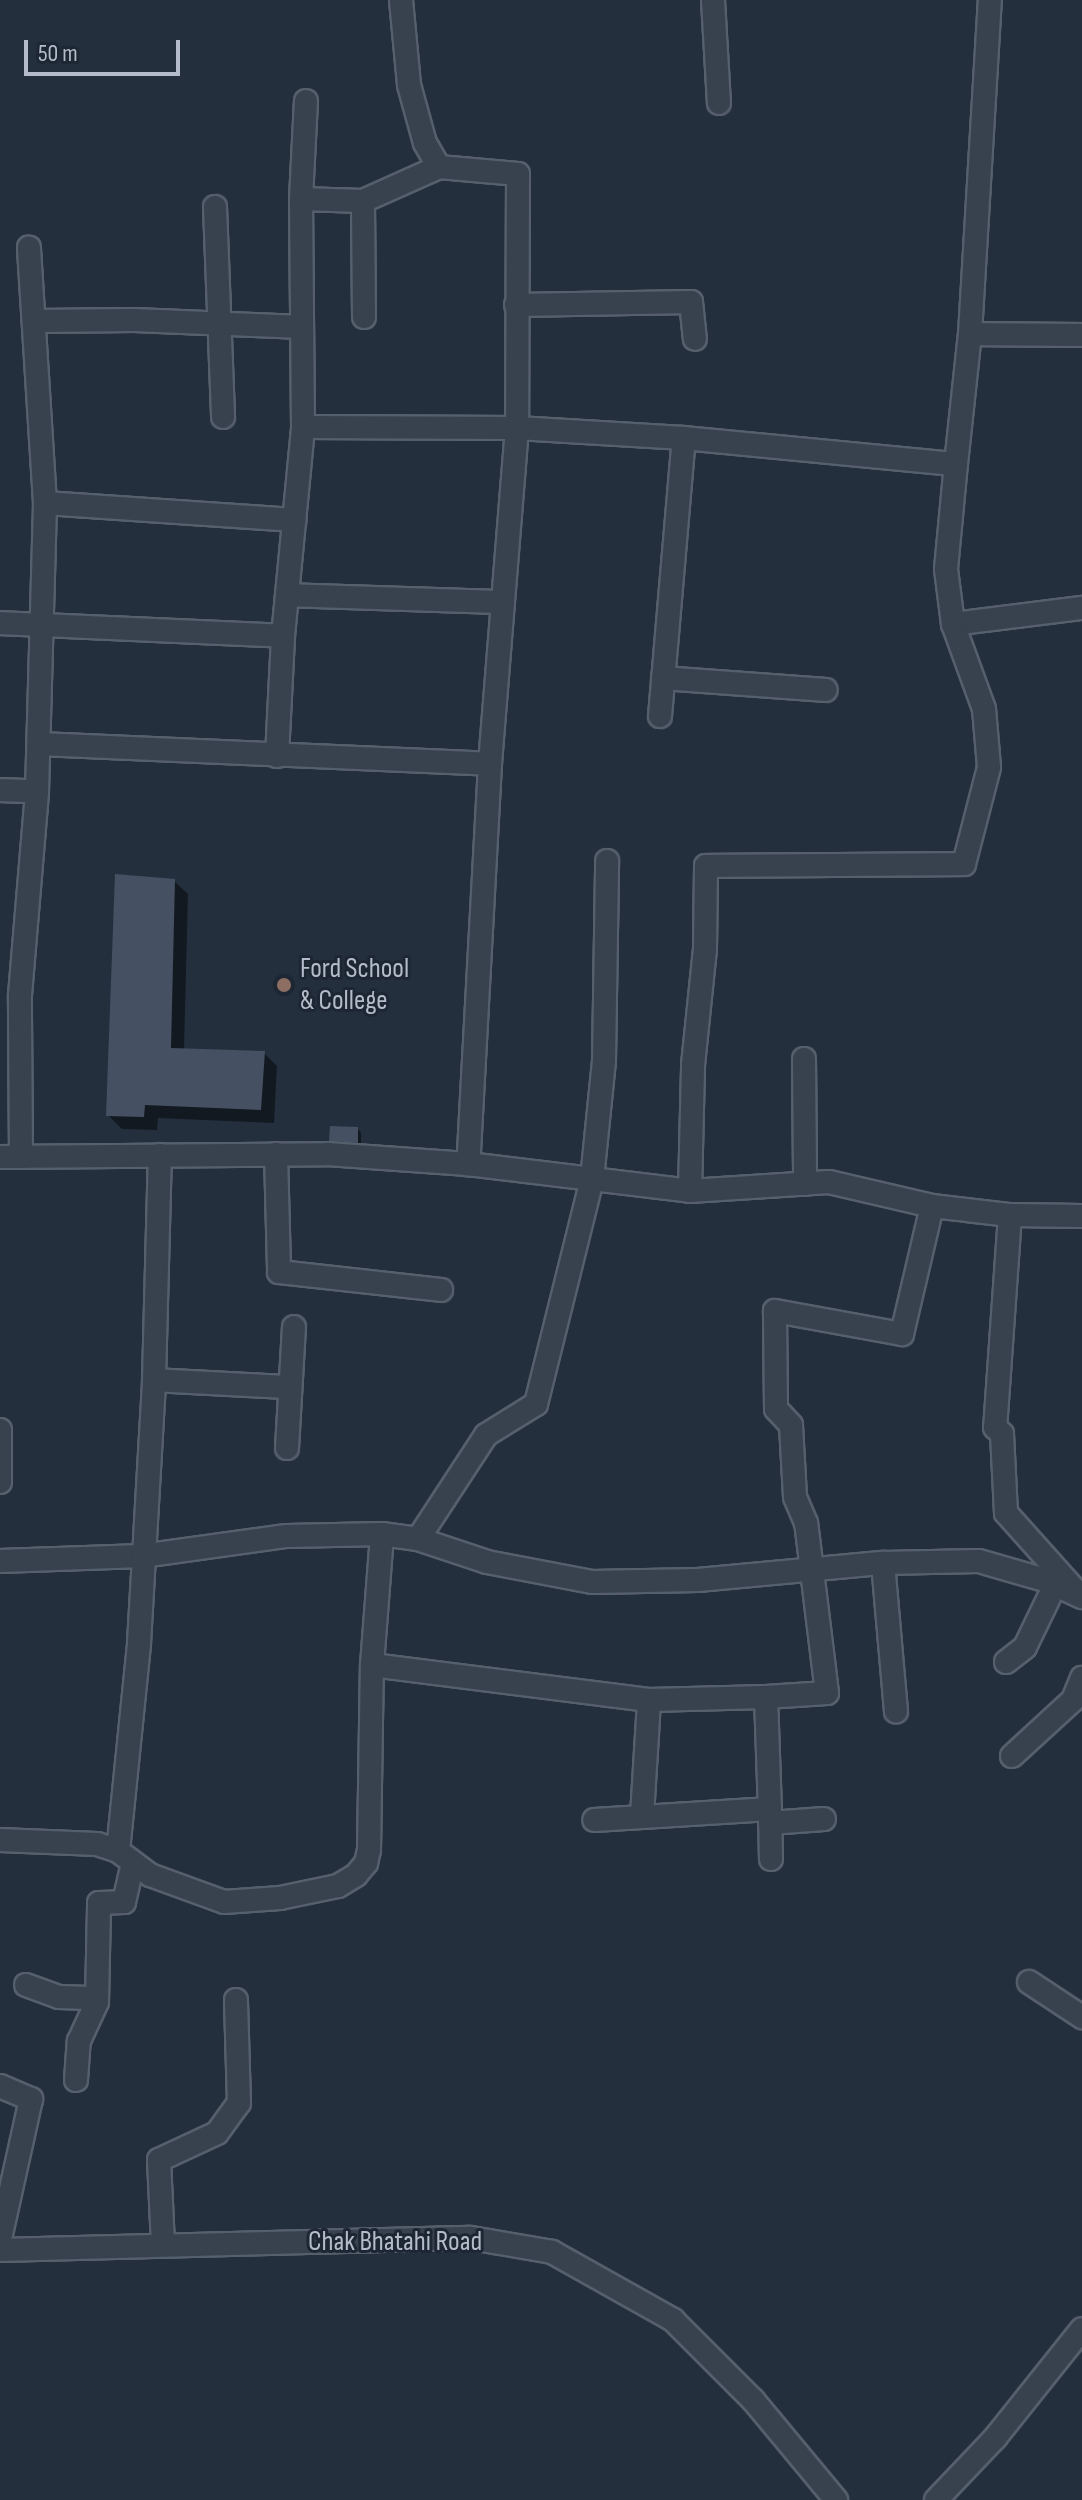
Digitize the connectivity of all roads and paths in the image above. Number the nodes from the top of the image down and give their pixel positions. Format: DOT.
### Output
graph roads {
  1 [pos="401,0"];
  2 [pos="713,0"];
  3 [pos="990,0"];
  4 [pos="306,101"];
  5 [pos="719,103"];
  6 [pos="439,167"];
  7 [pos="301,199"];
  8 [pos="363,201"];
  9 [pos="215,207"];
  10 [pos="29,248"];
  11 [pos="516,305"];
  12 [pos="364,317"];
  13 [pos="36,321"];
  14 [pos="220,323"];
  15 [pos="302,327"];
  16 [pos="970,334"];
  17 [pos="1082,335"];
  18 [pos="695,339"];
  19 [pos="223,417"];
  20 [pos="303,427"];
  21 [pos="517,428"];
  22 [pos="684,438"];
  23 [pos="956,464"];
  24 [pos="45,503"];
  25 [pos="294,520"];
  26 [pos="287,595"];
  27 [pos="503,602"];
  28 [pos="1082,608"];
  29 [pos="0,623"];
  30 [pos="43,624"];
  31 [pos="953,624"];
  32 [pos="283,636"];
  33 [pos="663,678"];
  34 [pos="826,690"];
  35 [pos="660,716"];
  36 [pos="39,744"];
  37 [pos="277,756"];
  38 [pos="490,764"];
  39 [pos="0,790"];
  40 [pos="37,791"];
  41 [pos="607,861"];
  42 [pos="804,1059"];
  43 [pos="276,1154"];
  44 [pos="160,1155"];
  45 [pos="10,1157"];
  46 [pos="468,1164"];
  47 [pos="592,1179"];
  48 [pos="805,1184"];
  49 [pos="690,1191"];
  50 [pos="932,1206"];
  51 [pos="1010,1215"];
  52 [pos="1082,1216"];
  53 [pos="441,1290"];
  54 [pos="294,1327"];
  55 [pos="154,1380"];
  56 [pos="289,1387"];
  57 [pos="0,1430"];
  58 [pos="287,1448"];
  59 [pos="0,1482"];
  60 [pos="382,1534"];
  61 [pos="418,1539"];
  62 [pos="142,1556"];
  63 [pos="0,1561"];
  64 [pos="883,1563"];
  65 [pos="812,1570"];
  66 [pos="1055,1585"];
  67 [pos="1081,1597"];
  68 [pos="1006,1662"];
  69 [pos="372,1665"];
  70 [pos="1082,1678"];
  71 [pos="766,1697"];
  72 [pos="649,1700"];
  73 [pos="896,1711"];
  74 [pos="1012,1756"];
  75 [pos="642,1816"];
  76 [pos="770,1816"];
  77 [pos="824,1819"];
  78 [pos="594,1820"];
  79 [pos="0,1840"];
  80 [pos="125,1857"];
  81 [pos="771,1859"];
  82 [pos="1029,1982"];
  83 [pos="26,1985"];
  84 [pos="97,1998"];
  85 [pos="236,2000"];
  86 [pos="1082,2017"];
  87 [pos="76,2080"];
  88 [pos="0,2086"];
  89 [pos="0,2239"];
  90 [pos="163,2245"];
  91 [pos="0,2250"];
  92 [pos="1082,2329"];
  93 [pos="836,2500"];
  94 [pos="936,2500"];
  1 -- 6 [label="street"];
  2 -- 5 [label="street"];
  3 -- 16 [label="street"];
  4 -- 7 [label="street"];
  6 -- 8 [label="street"];
  6 -- 11 [label="street"];
  7 -- 8 [label="street"];
  7 -- 15 [label="street"];
  8 -- 12 [label="street"];
  9 -- 14 [label="street"];
  10 -- 13 [label="street"];
  11 -- 18 [label="street"];
  11 -- 21 [label="street"];
  13 -- 14 [label="street"];
  13 -- 24 [label="street"];
  14 -- 15 [label="street"];
  14 -- 19 [label="street"];
  15 -- 20 [label="street"];
  16 -- 17 [label="street"];
  16 -- 23 [label="street"];
  20 -- 21 [label="street"];
  20 -- 25 [label="street"];
  21 -- 22 [label="street"];
  21 -- 27 [label="street"];
  22 -- 23 [label="street"];
  22 -- 33 [label="street"];
  23 -- 31 [label="street"];
  24 -- 25 [label="street"];
  24 -- 30 [label="street"];
  25 -- 26 [label="street"];
  26 -- 27 [label="street"];
  26 -- 32 [label="street"];
  27 -- 38 [label="street"];
  28 -- 31 [label="street"];
  29 -- 30 [label="street"];
  30 -- 32 [label="street"];
  30 -- 36 [label="street"];
  31 -- 49 [label="street"];
  32 -- 37 [label="street"];
  33 -- 34 [label="street"];
  33 -- 35 [label="street"];
  36 -- 37 [label="street"];
  36 -- 40 [label="street"];
  37 -- 38 [label="street"];
  38 -- 46 [label="street"];
  39 -- 40 [label="street"];
  40 -- 45 [label="street"];
  41 -- 47 [label="street"];
  42 -- 48 [label="street"];
  43 -- 44 [label="street"];
  43 -- 46 [label="street"];
  43 -- 53 [label="street"];
  44 -- 45 [label="street"];
  44 -- 55 [label="street"];
  46 -- 47 [label="street"];
  47 -- 49 [label="street"];
  47 -- 61 [label="street"];
  48 -- 49 [label="street"];
  48 -- 50 [label="street"];
  50 -- 51 [label="street"];
  50 -- 65 [label="street"];
  51 -- 52 [label="street"];
  51 -- 67 [label="street"];
  54 -- 56 [label="street"];
  55 -- 56 [label="street"];
  55 -- 62 [label="street"];
  56 -- 58 [label="street"];
  57 -- 59 [label="street"];
  60 -- 61 [label="street"];
  60 -- 62 [label="street"];
  60 -- 69 [label="street"];
  61 -- 65 [label="street"];
  62 -- 63 [label="street"];
  62 -- 80 [label="street"];
  64 -- 65 [label="street"];
  64 -- 66 [label="street"];
  64 -- 73 [label="street"];
  65 -- 71 [label="street"];
  66 -- 67 [label="street"];
  66 -- 68 [label="street"];
  69 -- 72 [label="street"];
  69 -- 80 [label="street"];
  70 -- 74 [label="street"];
  71 -- 72 [label="street"];
  71 -- 76 [label="street"];
  72 -- 75 [label="street"];
  75 -- 76 [label="street"];
  75 -- 78 [label="street"];
  76 -- 77 [label="street"];
  76 -- 81 [label="street"];
  79 -- 80 [label="street"];
  80 -- 84 [label="street"];
  82 -- 86 [label="street"];
  83 -- 84 [label="street"];
  84 -- 87 [label="street"];
  85 -- 90 [label="street"];
  88 -- 89 [label="street"];
  90 -- 91 [label="street, Chak Bhatahi Road"];
  90 -- 93 [label="street, Chak Bhatahi Road"];
  92 -- 94 [label="street"];
}
